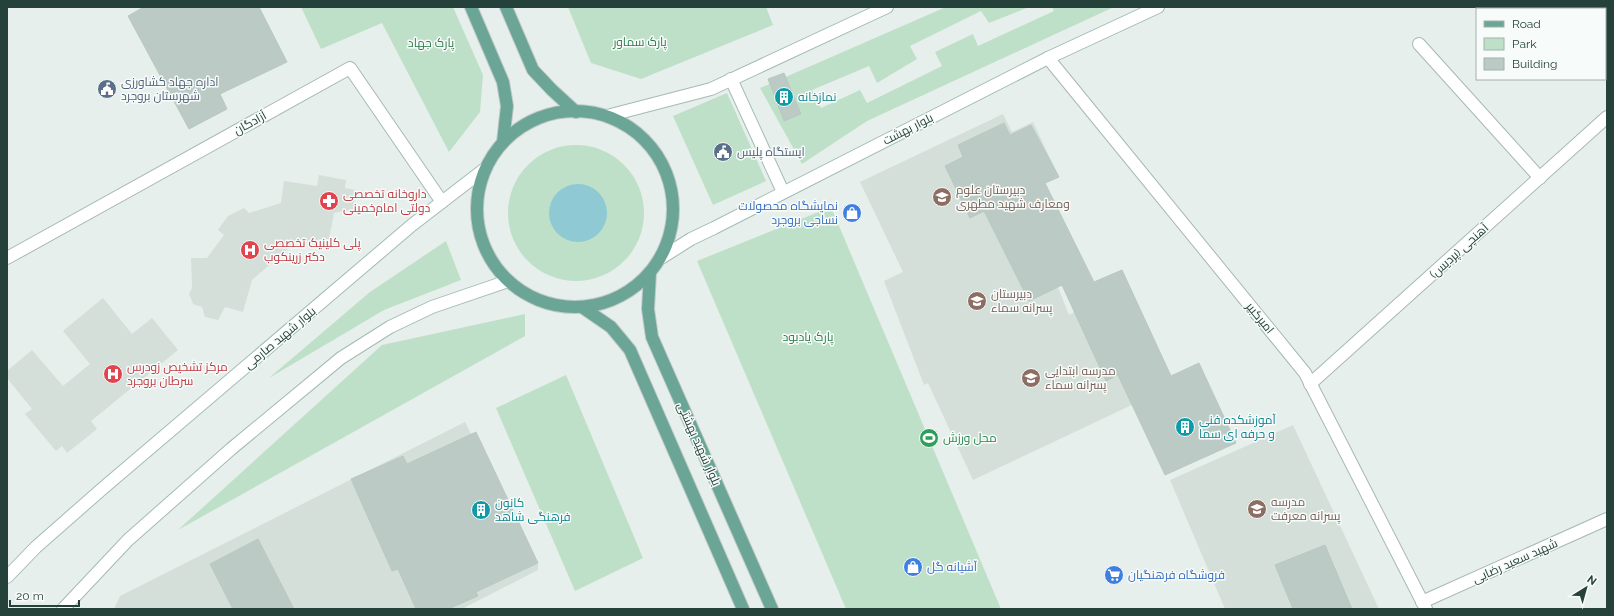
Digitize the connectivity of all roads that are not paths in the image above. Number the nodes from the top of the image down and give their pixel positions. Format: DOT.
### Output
graph roads {
  1 [pos="471,7"];
  2 [pos="506,7"];
  3 [pos="887,7"];
  4 [pos="1158,7"];
  5 [pos="1419,44"];
  6 [pos="1048,58"];
  7 [pos="731,79"];
  8 [pos="576,112"];
  9 [pos="606,116"];
  10 [pos="1607,117"];
  11 [pos="503,142"];
  12 [pos="486,168"];
  13 [pos="1540,178"];
  14 [pos="783,192"];
  15 [pos="442,202"];
  16 [pos="7,258"];
  17 [pos="661,258"];
  18 [pos="650,273"];
  19 [pos="508,280"];
  20 [pos="582,307"];
  21 [pos="1310,384"];
  22 [pos="1607,519"];
  23 [pos="7,578"];
  24 [pos="1424,606"];
  25 [pos="63,609"];
  26 [pos="743,609"];
  27 [pos="772,609"];
  1 -- 11 [label="main road"];
  2 -- 8 [label="main road"];
  3 -- 7 [label="main road"];
  4 -- 6 [label="main road, بلوار بهشت"];
  5 -- 13 [label="main road"];
  6 -- 14 [label="main road, بلوار بهشت"];
  6 -- 21 [label="main road, امیرکبیر"];
  7 -- 9 [label="main road"];
  7 -- 14 [label="main road"];
  8 -- 9 [label="main road"];
  8 -- 11 [label="main road"];
  9 -- 17 [label="main road"];
  10 -- 13 [label="main road, آهنچی (پردیس)"];
  11 -- 12 [label="main road"];
  12 -- 15 [label="main road, بلوار شهید صارمی"];
  12 -- 19 [label="main road"];
  13 -- 21 [label="main road, آهنچی (پردیس)"];
  14 -- 17 [label="main road, بلوار بهشت"];
  15 -- 16 [label="main road, آزادگان"];
  15 -- 23 [label="main road, بلوار شهید صارمی"];
  17 -- 18 [label="main road"];
  18 -- 20 [label="main road"];
  18 -- 27 [label="main road, بلوار شهید بهشتی"];
  19 -- 20 [label="main road"];
  19 -- 25 [label="main road"];
  20 -- 26 [label="main road"];
  21 -- 24 [label="main road, امیرکبیر"];
  22 -- 24 [label="main road, شهید سعید رضایی"];
}
